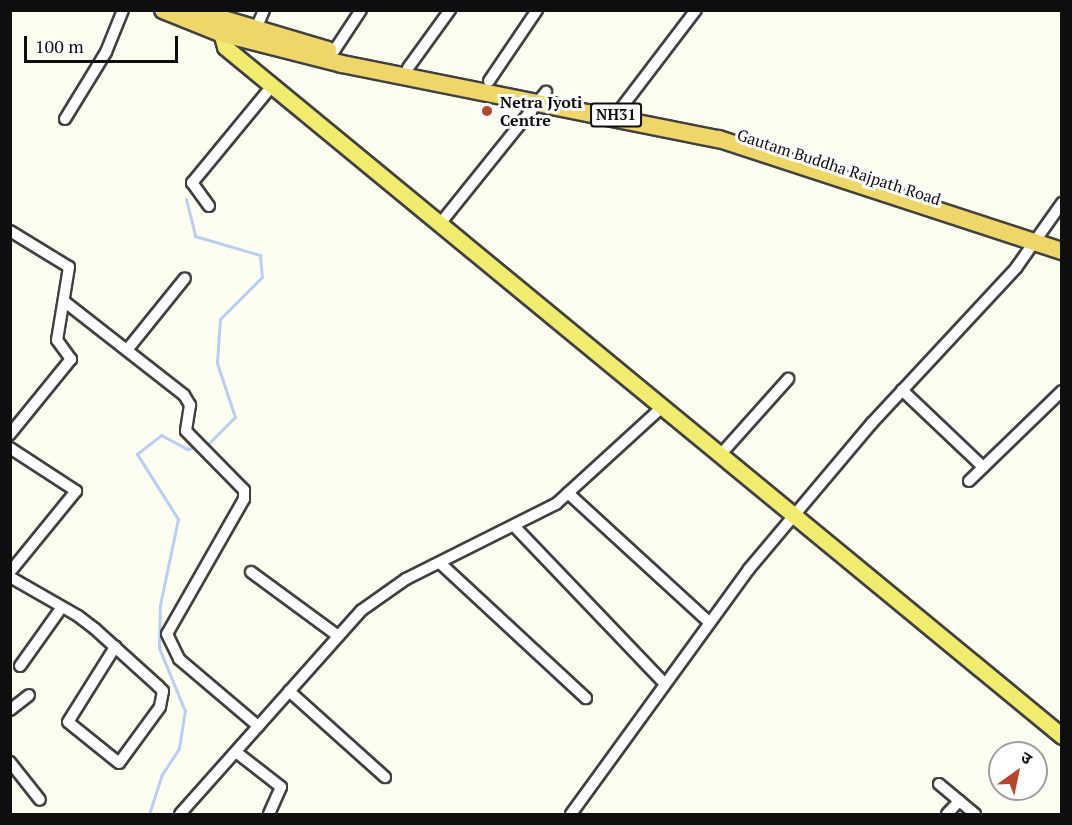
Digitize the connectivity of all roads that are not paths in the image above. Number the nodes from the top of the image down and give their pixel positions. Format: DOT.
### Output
graph roads {
  1 [pos="123,10"];
  2 [pos="164,10"];
  3 [pos="193,10"];
  4 [pos="264,10"];
  5 [pos="361,10"];
  6 [pos="450,10"];
  7 [pos="537,10"];
  8 [pos="696,10"];
  9 [pos="218,26"];
  10 [pos="256,29"];
  11 [pos="334,51"];
  12 [pos="408,68"];
  13 [pos="489,81"];
  14 [pos="272,86"];
  15 [pos="543,96"];
  16 [pos="622,107"];
  17 [pos="65,119"];
  18 [pos="1062,203"];
  19 [pos="209,206"];
  20 [pos="439,225"];
  21 [pos="10,231"];
  22 [pos="1040,237"];
  23 [pos="1062,239"];
  24 [pos="1062,251"];
  25 [pos="184,278"];
  26 [pos="65,302"];
  27 [pos="128,350"];
  28 [pos="788,379"];
  29 [pos="902,390"];
  30 [pos="1062,391"];
  31 [pos="661,408"];
  32 [pos="10,434"];
  33 [pos="10,448"];
  34 [pos="722,454"];
  35 [pos="983,467"];
  36 [pos="969,481"];
  37 [pos="568,493"];
  38 [pos="795,511"];
  39 [pos="516,528"];
  40 [pos="440,562"];
  41 [pos="10,572"];
  42 [pos="251,572"];
  43 [pos="10,577"];
  44 [pos="62,607"];
  45 [pos="709,622"];
  46 [pos="338,636"];
  47 [pos="115,647"];
  48 [pos="20,666"];
  49 [pos="664,683"];
  50 [pos="289,691"];
  51 [pos="28,695"];
  52 [pos="586,698"];
  53 [pos="10,710"];
  54 [pos="258,726"];
  55 [pos="1062,736"];
  56 [pos="236,752"];
  57 [pos="10,762"];
  58 [pos="385,777"];
  59 [pos="939,784"];
  60 [pos="40,800"];
  61 [pos="959,801"];
  62 [pos="180,814"];
  63 [pos="269,814"];
  64 [pos="571,814"];
  65 [pos="947,814"];
  66 [pos="975,814"];
  1 -- 17 [label="street"];
  2 -- 9 [label="highway, NH31"];
  3 -- 9 [label="highway, Gautam Buddha Rajpath Road / NH31"];
  4 -- 10 [label="street"];
  5 -- 11 [label="street"];
  6 -- 12 [label="street"];
  7 -- 13 [label="street"];
  8 -- 16 [label="street"];
  9 -- 10 [label="highway, Gautam Buddha Rajpath Road / NH31"];
  9 -- 14 [label="main road"];
  9 -- 15 [label="highway, NH31"];
  10 -- 11 [label="highway, Gautam Buddha Rajpath Road / NH31"];
  11 -- 12 [label="highway, Gautam Buddha Rajpath Road / NH31"];
  12 -- 13 [label="highway, Gautam Buddha Rajpath Road / NH31"];
  13 -- 15 [label="highway, Gautam Buddha Rajpath Road / NH31"];
  14 -- 19 [label="street"];
  14 -- 20 [label="main road"];
  15 -- 16 [label="highway, Gautam Buddha Rajpath Road / NH31"];
  15 -- 20 [label="street"];
  15 -- 22 [label="highway, NH31"];
  16 -- 22 [label="highway, Gautam Buddha Rajpath Road / NH31"];
  18 -- 22 [label="street"];
  20 -- 31 [label="main road"];
  21 -- 26 [label="street"];
  22 -- 23 [label="highway, Gautam Buddha Rajpath Road / NH31"];
  22 -- 24 [label="highway, NH31"];
  22 -- 29 [label="street"];
  25 -- 27 [label="street"];
  26 -- 27 [label="street"];
  26 -- 32 [label="street"];
  27 -- 54 [label="street"];
  28 -- 34 [label="street"];
  29 -- 35 [label="street"];
  29 -- 38 [label="street"];
  30 -- 35 [label="street"];
  31 -- 34 [label="main road"];
  31 -- 37 [label="street"];
  33 -- 41 [label="street"];
  34 -- 38 [label="main road"];
  35 -- 36 [label="street"];
  37 -- 39 [label="street"];
  37 -- 45 [label="street"];
  38 -- 45 [label="street"];
  38 -- 55 [label="main road"];
  39 -- 40 [label="street"];
  39 -- 49 [label="street"];
  40 -- 46 [label="street"];
  40 -- 52 [label="street"];
  42 -- 46 [label="street"];
  43 -- 44 [label="street"];
  44 -- 47 [label="street"];
  44 -- 48 [label="street"];
  45 -- 49 [label="street"];
  46 -- 50 [label="street"];
  47 -- 47 [label="street"];
  49 -- 64 [label="street"];
  50 -- 54 [label="street"];
  50 -- 58 [label="street"];
  51 -- 53 [label="street"];
  54 -- 56 [label="street"];
  56 -- 62 [label="street"];
  56 -- 63 [label="street"];
  57 -- 60 [label="street"];
  59 -- 61 [label="street"];
  61 -- 65 [label="street"];
  61 -- 66 [label="street"];
}
